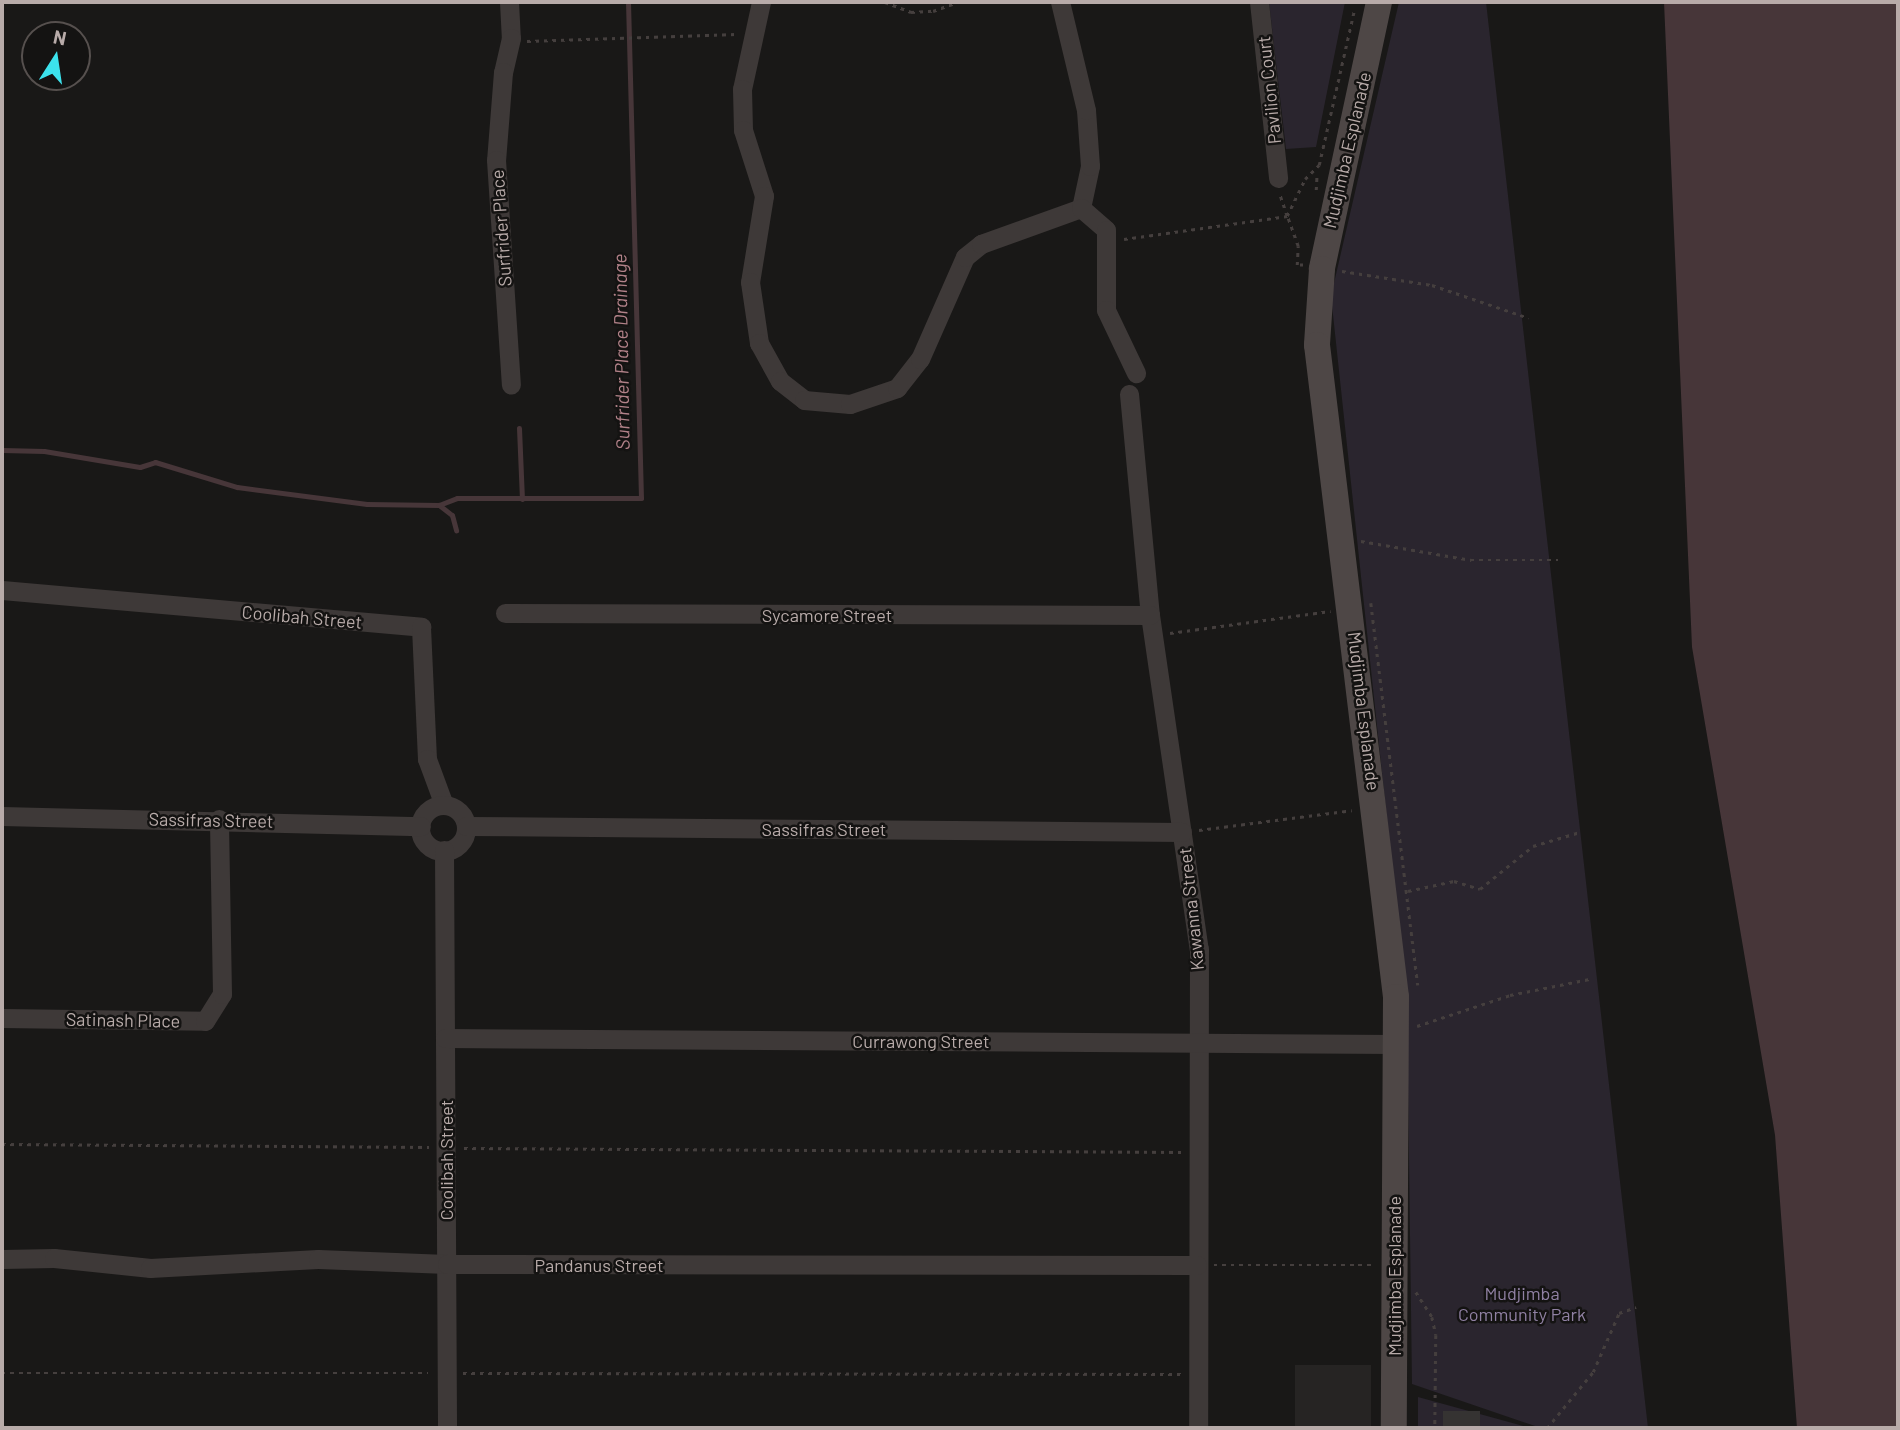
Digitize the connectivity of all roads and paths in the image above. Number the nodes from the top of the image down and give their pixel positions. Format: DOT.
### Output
graph roads {
  1 [pos="509,2"];
  2 [pos="885,2"];
  3 [pos="958,2"];
  4 [pos="1060,2"];
  5 [pos="1259,2"];
  6 [pos="1356,2"];
  7 [pos="1379,2"];
  8 [pos="755,11"];
  9 [pos="527,41"];
  10 [pos="1278,178"];
  11 [pos="1081,208"];
  12 [pos="1287,216"];
  13 [pos="1117,239"];
  14 [pos="1332,270"];
  15 [pos="1529,318"];
  16 [pos="1136,373"];
  17 [pos="511,385"];
  18 [pos="1129,394"];
  19 [pos="1358,541"];
  20 [pos="1558,560"];
  21 [pos="2,590"];
  22 [pos="1360,599"];
  23 [pos="505,613"];
  24 [pos="1150,615"];
  25 [pos="1153,635"];
  26 [pos="443,805"];
  27 [pos="1376,807"];
  28 [pos="2,816"];
  29 [pos="219,819"];
  30 [pos="421,826"];
  31 [pos="466,826"];
  32 [pos="1182,832"];
  33 [pos="1580,832"];
  34 [pos="444,850"];
  35 [pos="1397,894"];
  36 [pos="1588,979"];
  37 [pos="1418,991"];
  38 [pos="2,1018"];
  39 [pos="1409,1030"];
  40 [pos="445,1038"];
  41 [pos="1198,1043"];
  42 [pos="2,1144"];
  43 [pos="446,1147"];
  44 [pos="1198,1152"];
  45 [pos="2,1259"];
  46 [pos="447,1265"];
  47 [pos="1197,1265"];
  48 [pos="1375,1265"];
  49 [pos="1411,1279"];
  50 [pos="1636,1307"];
  51 [pos="2,1373"];
  52 [pos="447,1373"];
  53 [pos="1198,1374"];
  54 [pos="447,1428"];
  55 [pos="1198,1428"];
  56 [pos="1394,1428"];
  57 [pos="1435,1428"];
  58 [pos="1547,1428"];
  1 -- 17 [label="street, Surfrider Place"];
  2 -- 3 [label="path"];
  4 -- 11 [label="street"];
  5 -- 10 [label="street, Pavilion Court"];
  6 -- 12 [label="path"];
  7 -- 14 [label="street, Mudjimba Esplanade"];
  8 -- 9 [label="path"];
  8 -- 11 [label="street"];
  10 -- 12 [label="path"];
  11 -- 16 [label="street"];
  12 -- 13 [label="path"];
  12 -- 14 [label="path"];
  14 -- 15 [label="path"];
  14 -- 19 [label="street, Mudjimba Esplanade"];
  18 -- 24 [label="street, Kawanna Street"];
  19 -- 20 [label="path"];
  19 -- 22 [label="street, Mudjimba Esplanade"];
  21 -- 26 [label="street, Coolibah Street"];
  22 -- 25 [label="path"];
  22 -- 27 [label="street, Mudjimba Esplanade"];
  22 -- 35 [label="path"];
  23 -- 24 [label="street, Sycamore Street"];
  24 -- 25 [label="street, Kawanna Street"];
  25 -- 32 [label="street, Kawanna Street"];
  26 -- 30 [label="street"];
  26 -- 31 [label="street"];
  27 -- 32 [label="path"];
  27 -- 35 [label="street, Mudjimba Esplanade"];
  28 -- 29 [label="street, Sassifras Street"];
  29 -- 30 [label="street, Sassifras Street"];
  29 -- 38 [label="street, Satinash Place"];
  30 -- 34 [label="street"];
  31 -- 32 [label="street, Sassifras Street"];
  31 -- 34 [label="street"];
  32 -- 41 [label="street, Kawanna Street"];
  33 -- 35 [label="path"];
  34 -- 40 [label="street, Coolibah Street"];
  35 -- 37 [label="path"];
  35 -- 39 [label="street, Mudjimba Esplanade"];
  36 -- 39 [label="path"];
  39 -- 41 [label="street, Currawong Street"];
  39 -- 56 [label="street, Mudjimba Esplanade"];
  40 -- 41 [label="street, Currawong Street"];
  40 -- 43 [label="street, Coolibah Street"];
  41 -- 44 [label="street, Kawanna Street"];
  42 -- 43 [label="path"];
  43 -- 44 [label="path"];
  43 -- 46 [label="street, Coolibah Street"];
  44 -- 47 [label="street, Kawanna Street"];
  45 -- 46 [label="street, Pandanus Street"];
  46 -- 47 [label="street, Pandanus Street"];
  46 -- 52 [label="street, Coolibah Street"];
  47 -- 48 [label="path"];
  47 -- 53 [label="street, Kawanna Street"];
  49 -- 57 [label="path"];
  50 -- 58 [label="path"];
  51 -- 52 [label="path"];
  52 -- 53 [label="path"];
  52 -- 54 [label="street, Coolibah Street"];
  53 -- 55 [label="street, Kawanna Street"];
}
